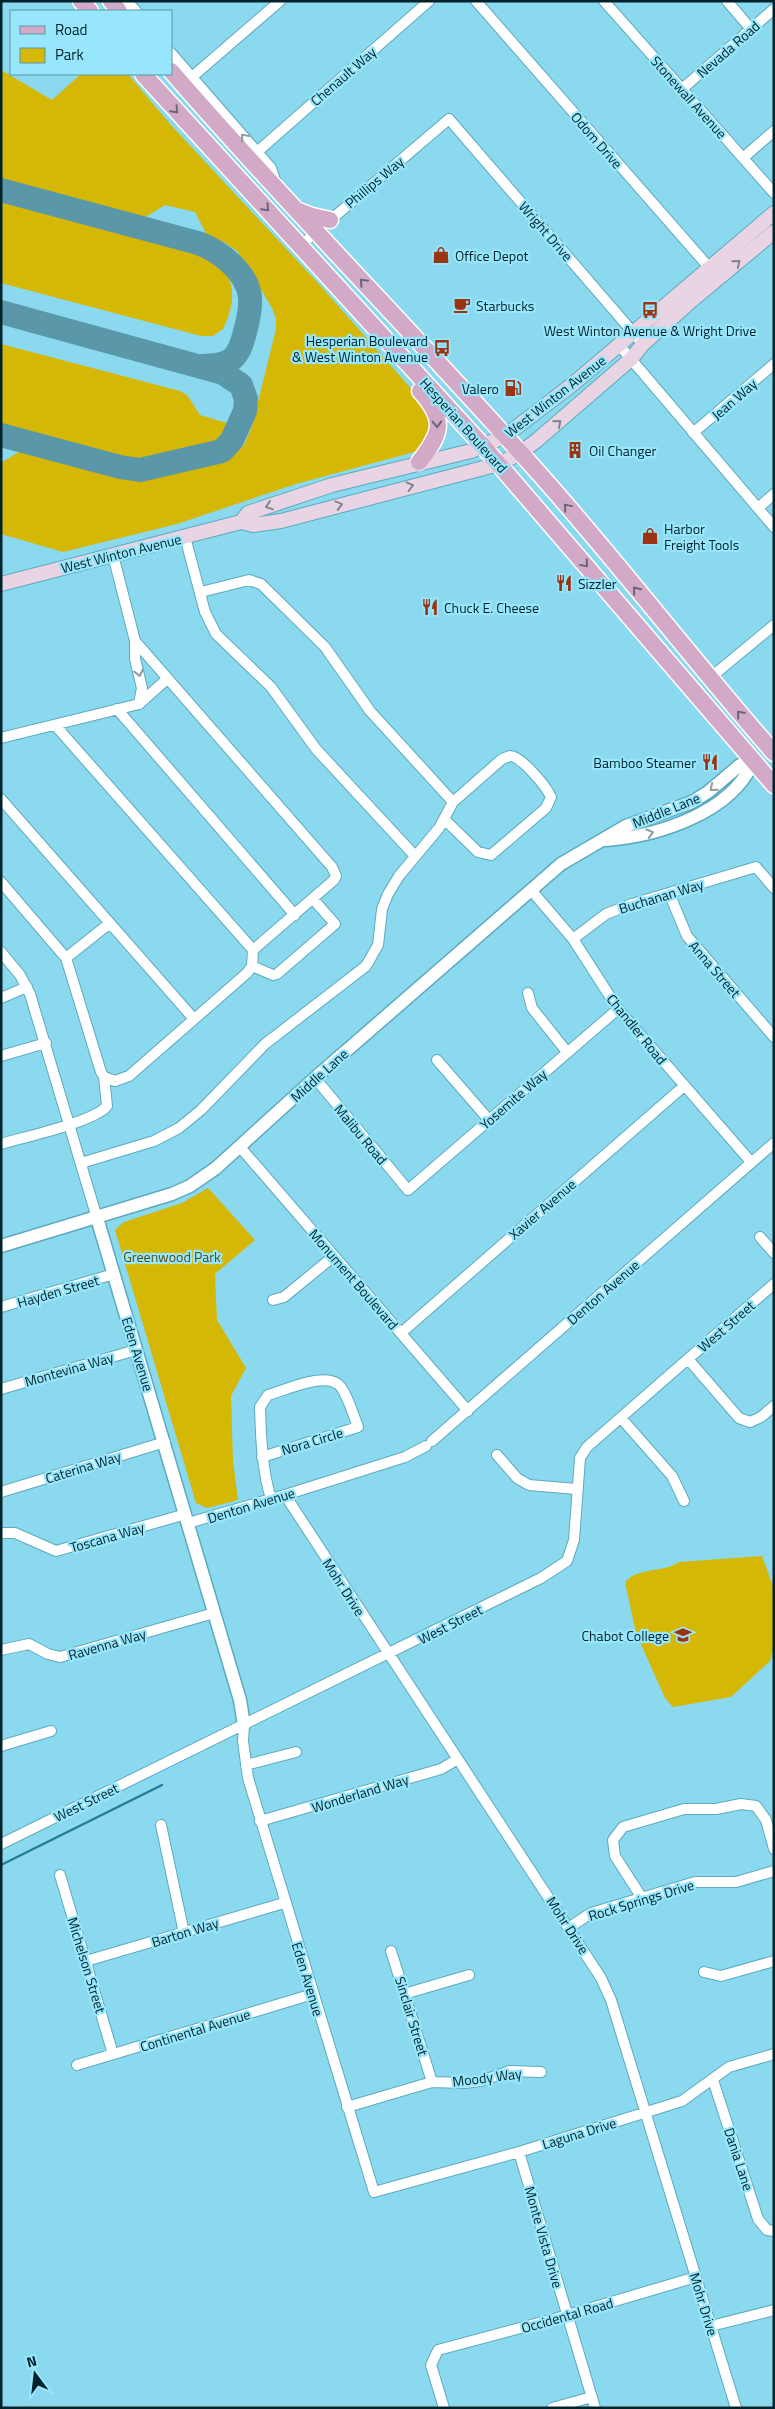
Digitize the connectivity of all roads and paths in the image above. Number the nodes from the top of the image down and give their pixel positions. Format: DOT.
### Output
graph roads {
  1 [pos="280,1"];
  2 [pos="429,1"];
  3 [pos="476,1"];
  4 [pos="604,1"];
  5 [pos="726,1"];
  6 [pos="774,9"];
  7 [pos="751,29"];
  8 [pos="172,54"];
  9 [pos="172,72"];
  10 [pos="144,75"];
  11 [pos="192,77"];
  12 [pos="682,89"];
  13 [pos="449,119"];
  14 [pos="774,131"];
  15 [pos="257,152"];
  16 [pos="743,158"];
  17 [pos="279,192"];
  18 [pos="774,193"];
  19 [pos="295,209"];
  20 [pos="774,213"];
  21 [pos="330,220"];
  22 [pos="316,232"];
  23 [pos="774,232"];
  24 [pos="300,246"];
  25 [pos="713,273"];
  26 [pos="326,274"];
  27 [pos="394,314"];
  28 [pos="364,316"];
  29 [pos="634,333"];
  30 [pos="643,344"];
  31 [pos="619,346"];
  32 [pos="631,360"];
  33 [pos="774,364"];
  34 [pos="693,433"];
  35 [pos="505,436"];
  36 [pos="483,446"];
  37 [pos="520,453"];
  38 [pos="420,462"];
  39 [pos="499,464"];
  40 [pos="332,485"];
  41 [pos="774,494"];
  42 [pos="758,508"];
  43 [pos="281,521"];
  44 [pos="241,522"];
  45 [pos="774,527"];
  46 [pos="185,537"];
  47 [pos="113,555"];
  48 [pos="1,584"];
  49 [pos="201,592"];
  50 [pos="774,624"];
  51 [pos="135,642"];
  52 [pos="710,678"];
  53 [pos="167,680"];
  54 [pos="139,704"];
  55 [pos="117,709"];
  56 [pos="54,725"];
  57 [pos="1,738"];
  58 [pos="773,751"];
  59 [pos="754,762"];
  60 [pos="774,785"];
  61 [pos="1,798"];
  62 [pos="453,802"];
  63 [pos="444,819"];
  64 [pos="415,856"];
  65 [pos="1,882"];
  66 [pos="774,888"];
  67 [pos="531,890"];
  68 [pos="669,893"];
  69 [pos="313,899"];
  70 [pos="296,915"];
  71 [pos="110,923"];
  72 [pos="573,939"];
  73 [pos="252,950"];
  74 [pos="1,952"];
  75 [pos="66,958"];
  76 [pos="252,966"];
  77 [pos="26,987"];
  78 [pos="528,994"];
  79 [pos="1,998"];
  80 [pos="618,1009"];
  81 [pos="194,1019"];
  82 [pos="774,1037"];
  83 [pos="46,1043"];
  84 [pos="566,1052"];
  85 [pos="1,1056"];
  86 [pos="437,1060"];
  87 [pos="104,1077"];
  88 [pos="315,1078"];
  89 [pos="684,1086"];
  90 [pos="489,1120"];
  91 [pos="69,1124"];
  92 [pos="774,1143"];
  93 [pos="1,1144"];
  94 [pos="240,1147"];
  95 [pos="751,1162"];
  96 [pos="80,1163"];
  97 [pos="408,1190"];
  98 [pos="97,1218"];
  99 [pos="760,1237"];
  100 [pos="1,1246"];
  101 [pos="774,1253"];
  102 [pos="334,1256"];
  103 [pos="114,1274"];
  104 [pos="774,1284"];
  105 [pos="273,1300"];
  106 [pos="1,1307"];
  107 [pos="401,1333"];
  108 [pos="136,1350"];
  109 [pos="688,1360"];
  110 [pos="1,1388"];
  111 [pos="774,1406"];
  112 [pos="468,1411"];
  113 [pos="621,1418"];
  114 [pos="165,1442"];
  115 [pos="497,1455"];
  116 [pos="262,1456"];
  117 [pos="576,1489"];
  118 [pos="1,1492"];
  119 [pos="285,1496"];
  120 [pos="271,1500"];
  121 [pos="684,1501"];
  122 [pos="187,1519"];
  123 [pos="1,1533"];
  124 [pos="214,1613"];
  125 [pos="1,1650"];
  126 [pos="388,1655"];
  127 [pos="244,1725"];
  128 [pos="51,1731"];
  129 [pos="1,1746"];
  130 [pos="296,1752"];
  131 [pos="458,1759"];
  132 [pos="246,1766"];
  133 [pos="260,1821"];
  134 [pos="160,1824"];
  135 [pos="1,1844"];
  136 [pos="774,1849"];
  137 [pos="774,1871"];
  138 [pos="60,1875"];
  139 [pos="642,1898"];
  140 [pos="284,1902"];
  141 [pos="570,1928"];
  142 [pos="184,1933"];
  143 [pos="391,1951"];
  144 [pos="86,1961"];
  145 [pos="774,1961"];
  146 [pos="704,1972"];
  147 [pos="469,1975"];
  148 [pos="313,1994"];
  149 [pos="404,1994"];
  150 [pos="114,2054"];
  151 [pos="774,2054"];
  152 [pos="78,2065"];
  153 [pos="541,2072"];
  154 [pos="713,2080"];
  155 [pos="432,2082"];
  156 [pos="347,2106"];
  157 [pos="645,2113"];
  158 [pos="519,2152"];
  159 [pos="374,2192"];
  160 [pos="774,2231"];
  161 [pos="696,2277"];
  162 [pos="774,2310"];
  163 [pos="568,2315"];
  164 [pos="711,2326"];
  165 [pos="592,2396"];
  166 [pos="444,2408"];
  167 [pos="552,2408"];
  168 [pos="595,2408"];
  169 [pos="736,2408"];
  1 -- 11 [label="street"];
  2 -- 15 [label="street, Chenault Way"];
  3 -- 25 [label="street, Odom Drive"];
  4 -- 12 [label="street, Stonewall Avenue"];
  5 -- 7 [label="street"];
  6 -- 7 [label="street, Nevada Road"];
  7 -- 12 [label="street, Nevada Road"];
  8 -- 11 [label="street, Hesperian Boulevard"];
  9 -- 17 [label="main road, Hesperian Boulevard"];
  10 -- 24 [label="main road, Hesperian Boulevard, one-way"];
  15 -- 11 [label="street, Hesperian Boulevard, one-way"];
  12 -- 16 [label="street, Stonewall Avenue"];
  13 -- 21 [label="street, Phillips Way"];
  13 -- 29 [label="street, Wright Drive"];
  14 -- 16 [label="street"];
  15 -- 17 [label="street, Hesperian Boulevard"];
  16 -- 18 [label="street, Stonewall Avenue"];
  17 -- 19 [label="main road, Hesperian Boulevard"];
  19 -- 21 [label="main road"];
  19 -- 22 [label="main road, Hesperian Boulevard"];
  20 -- 25 [label="main road, West Winton Avenue"];
  21 -- 22 [label="street, Phillips Way"];
  22 -- 24 [label="street, Phillips Way"];
  27 -- 22 [label="main road, Hesperian Boulevard, one-way"];
  25 -- 23 [label="main road, West Winton Avenue, one-way"];
  24 -- 26 [label="main road, Hesperian Boulevard"];
  25 -- 29 [label="main road, West Winton Avenue"];
  25 -- 30 [label="main road, West Winton Avenue"];
  26 -- 27 [label="main road"];
  26 -- 28 [label="main road, Hesperian Boulevard"];
  27 -- 35 [label="main road, Hesperian Boulevard"];
  28 -- 36 [label="main road, Hesperian Boulevard"];
  28 -- 38 [label="main road, one-way"];
  29 -- 30 [label="street, Wright Drive"];
  29 -- 31 [label="main road, West Winton Avenue"];
  30 -- 32 [label="main road, West Winton Avenue"];
  31 -- 32 [label="street"];
  31 -- 35 [label="main road, West Winton Avenue"];
  32 -- 34 [label="street"];
  37 -- 32 [label="main road, West Winton Avenue, one-way"];
  33 -- 34 [label="street, Jean Way"];
  34 -- 42 [label="street"];
  35 -- 36 [label="main road, West Winton Avenue"];
  35 -- 37 [label="main road, Hesperian Boulevard"];
  36 -- 38 [label="main road, West Winton Avenue"];
  36 -- 39 [label="main road, Hesperian Boulevard"];
  37 -- 39 [label="main road, West Winton Avenue"];
  52 -- 37 [label="main road, Hesperian Boulevard, one-way"];
  38 -- 40 [label="main road, West Winton Avenue"];
  43 -- 39 [label="main road, West Winton Avenue, one-way"];
  39 -- 59 [label="main road, Hesperian Boulevard, one-way"];
  40 -- 43 [label="main road"];
  40 -- 44 [label="main road, West Winton Avenue, one-way"];
  41 -- 42 [label="street"];
  42 -- 45 [label="street"];
  43 -- 44 [label="main road, West Winton Avenue"];
  44 -- 46 [label="main road, West Winton Avenue"];
  46 -- 47 [label="main road, West Winton Avenue"];
  46 -- 49 [label="street"];
  47 -- 48 [label="main road, West Winton Avenue"];
  47 -- 51 [label="street"];
  49 -- 62 [label="street"];
  49 -- 64 [label="street"];
  50 -- 52 [label="street"];
  51 -- 53 [label="street"];
  51 -- 54 [label="street, one-way"];
  58 -- 52 [label="main road, Hesperian Boulevard, one-way"];
  53 -- 54 [label="street"];
  53 -- 69 [label="street"];
  54 -- 55 [label="street"];
  55 -- 56 [label="street"];
  55 -- 70 [label="street"];
  56 -- 57 [label="street"];
  56 -- 73 [label="street"];
  58 -- 59 [label="main road"];
  59 -- 60 [label="main road, Hesperian Boulevard"];
  59 -- 67 [label="street, Middle Lane"];
  61 -- 71 [label="street"];
  62 -- 63 [label="street"];
  62 -- 63 [label="street"];
  63 -- 64 [label="street"];
  64 -- 96 [label="street"];
  65 -- 75 [label="street"];
  66 -- 68 [label="street, Buchanan Way"];
  67 -- 72 [label="street, Chandler Road"];
  67 -- 88 [label="street, Middle Lane"];
  68 -- 72 [label="street, Buchanan Way"];
  68 -- 82 [label="street, Anna Street"];
  69 -- 70 [label="street"];
  69 -- 76 [label="street"];
  70 -- 73 [label="street"];
  71 -- 75 [label="street"];
  71 -- 81 [label="street"];
  72 -- 80 [label="street, Chandler Road"];
  73 -- 76 [label="street"];
  74 -- 77 [label="street, Eden Avenue"];
  75 -- 87 [label="street"];
  76 -- 81 [label="street"];
  77 -- 79 [label="street"];
  77 -- 83 [label="street, Eden Avenue"];
  78 -- 84 [label="street"];
  80 -- 84 [label="street, Yosemite Way"];
  80 -- 89 [label="street, Chandler Road"];
  81 -- 87 [label="street"];
  83 -- 85 [label="street"];
  83 -- 91 [label="street, Eden Avenue"];
  84 -- 90 [label="street, Yosemite Way"];
  86 -- 90 [label="street"];
  87 -- 91 [label="street"];
  88 -- 94 [label="street, Middle Lane"];
  88 -- 97 [label="street, Malibu Road"];
  89 -- 95 [label="street, Chandler Road"];
  89 -- 107 [label="street, Xavier Avenue"];
  90 -- 97 [label="street, Yosemite Way"];
  91 -- 93 [label="street"];
  91 -- 96 [label="street, Eden Avenue"];
  92 -- 95 [label="street, Denton Avenue"];
  94 -- 98 [label="street, Middle Lane"];
  94 -- 102 [label="street, Monument Boulevard"];
  95 -- 112 [label="street, Denton Avenue"];
  96 -- 98 [label="street, Eden Avenue"];
  98 -- 100 [label="street, Middle Lane"];
  98 -- 103 [label="street, Eden Avenue"];
  99 -- 101 [label="street"];
  102 -- 105 [label="street"];
  102 -- 107 [label="street, Monument Boulevard"];
  103 -- 106 [label="street, Hayden Street"];
  103 -- 108 [label="street, Eden Avenue"];
  104 -- 109 [label="street, West Street"];
  107 -- 112 [label="street, Monument Boulevard"];
  108 -- 110 [label="street, Montevina Way"];
  108 -- 114 [label="street, Eden Avenue"];
  109 -- 111 [label="street"];
  109 -- 113 [label="street, West Street"];
  112 -- 119 [label="street, Denton Avenue"];
  113 -- 117 [label="street, West Street"];
  113 -- 121 [label="street"];
  114 -- 118 [label="street, Caterina Way"];
  114 -- 122 [label="street, Eden Avenue"];
  115 -- 117 [label="street"];
  116 -- 116 [label="street, Nora Circle"];
  116 -- 120 [label="street, Nora Circle"];
  117 -- 126 [label="street, West Street"];
  119 -- 120 [label="street, Denton Avenue"];
  119 -- 126 [label="street, Mohr Drive"];
  120 -- 122 [label="street, Denton Avenue"];
  122 -- 123 [label="street, Toscana Way"];
  122 -- 124 [label="street, Eden Avenue"];
  124 -- 125 [label="street, Ravenna Way"];
  124 -- 127 [label="street, Eden Avenue"];
  126 -- 127 [label="street, West Street"];
  126 -- 131 [label="street, Mohr Drive"];
  127 -- 132 [label="street, Eden Avenue"];
  127 -- 135 [label="street, West Street"];
  128 -- 129 [label="street"];
  130 -- 132 [label="street"];
  131 -- 133 [label="street, Wonderland Way"];
  131 -- 141 [label="street, Mohr Drive"];
  132 -- 133 [label="street, Eden Avenue"];
  133 -- 140 [label="street, Eden Avenue"];
  134 -- 142 [label="street"];
  136 -- 139 [label="street"];
  137 -- 139 [label="street, Rock Springs Drive"];
  138 -- 144 [label="street, Michelson Street"];
  139 -- 141 [label="street, Rock Springs Drive"];
  140 -- 142 [label="street, Barton Way"];
  140 -- 148 [label="street, Eden Avenue"];
  141 -- 157 [label="street, Mohr Drive"];
  142 -- 144 [label="street, Barton Way"];
  143 -- 149 [label="street, Sinclair Street"];
  144 -- 150 [label="street, Michelson Street"];
  145 -- 146 [label="street"];
  147 -- 149 [label="street"];
  148 -- 150 [label="street, Continental Avenue"];
  148 -- 156 [label="street, Eden Avenue"];
  149 -- 155 [label="street, Sinclair Street"];
  150 -- 152 [label="street, Continental Avenue"];
  151 -- 154 [label="street, Laguna Drive"];
  153 -- 155 [label="street, Moody Way"];
  154 -- 157 [label="street, Laguna Drive"];
  154 -- 160 [label="street, Dania Lane"];
  155 -- 156 [label="street, Moody Way"];
  156 -- 159 [label="street, Eden Avenue"];
  157 -- 158 [label="street, Laguna Drive"];
  157 -- 161 [label="street, Mohr Drive"];
  158 -- 159 [label="street, Laguna Drive"];
  158 -- 163 [label="street, Monte Vista Drive"];
  161 -- 163 [label="street, Occidental Road"];
  161 -- 164 [label="street, Mohr Drive"];
  162 -- 164 [label="street"];
  163 -- 165 [label="street, Monte Vista Drive"];
  163 -- 166 [label="street, Occidental Road"];
  164 -- 169 [label="street, Mohr Drive"];
  165 -- 167 [label="street"];
  165 -- 168 [label="street, Monte Vista Drive"];
}
